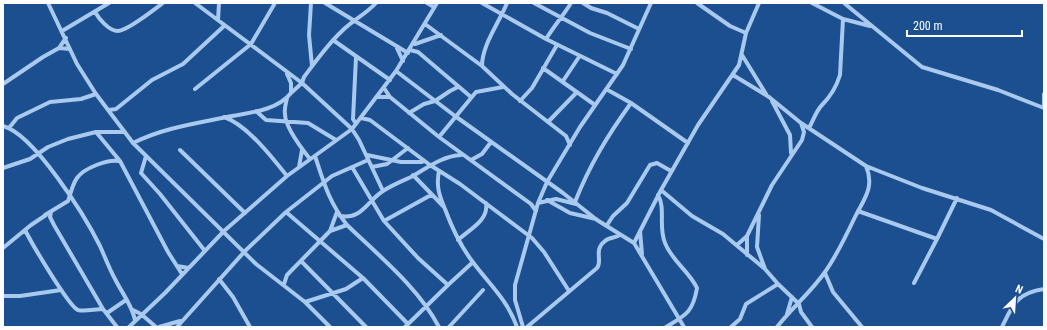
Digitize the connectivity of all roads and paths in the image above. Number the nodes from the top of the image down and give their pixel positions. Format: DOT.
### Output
graph roads {
  1 [pos="48,3"];
  2 [pos="109,3"];
  3 [pos="163,3"];
  4 [pos="195,3"];
  5 [pos="219,3"];
  6 [pos="275,3"];
  7 [pos="311,3"];
  8 [pos="325,3"];
  9 [pos="376,3"];
  10 [pos="427,3"];
  11 [pos="482,3"];
  12 [pos="507,3"];
  13 [pos="534,3"];
  14 [pos="571,3"];
  15 [pos="584,3"];
  16 [pos="651,3"];
  17 [pos="696,3"];
  18 [pos="759,3"];
  19 [pos="812,3"];
  20 [pos="844,3"];
  21 [pos="436,5"];
  22 [pos="96,12"];
  23 [pos="364,15"];
  24 [pos="502,16"];
  25 [pos="562,18"];
  26 [pos="843,19"];
  27 [pos="218,20"];
  28 [pos="354,21"];
  29 [pos="425,24"];
  30 [pos="361,25"];
  31 [pos="224,26"];
  32 [pos="872,26"];
  33 [pos="639,29"];
  34 [pos="62,31"];
  35 [pos="746,33"];
  36 [pos="441,35"];
  37 [pos="66,38"];
  38 [pos="546,39"];
  39 [pos="333,40"];
  40 [pos="415,43"];
  41 [pos="251,44"];
  42 [pos="557,45"];
  43 [pos="396,46"];
  44 [pos="59,48"];
  45 [pos="70,49"];
  46 [pos="631,49"];
  47 [pos="409,51"];
  48 [pos="418,52"];
  49 [pos="742,55"];
  50 [pos="356,57"];
  51 [pos="579,57"];
  52 [pos="482,59"];
  53 [pos="402,61"];
  54 [pos="476,62"];
  55 [pos="312,66"];
  56 [pos="482,66"];
  57 [pos="543,68"];
  58 [pos="396,71"];
  59 [pos="286,73"];
  60 [pos="617,74"];
  61 [pos="733,74"];
  62 [pos="304,77"];
  63 [pos="297,80"];
  64 [pos="390,80"];
  65 [pos="563,81"];
  66 [pos="302,83"];
  67 [pos="3,84"];
  68 [pos="458,87"];
  69 [pos="503,87"];
  70 [pos="384,88"];
  71 [pos="195,89"];
  72 [pos="606,89"];
  73 [pos="577,92"];
  74 [pos="291,93"];
  75 [pos="96,94"];
  76 [pos="1043,95"];
  77 [pos="377,97"];
  78 [pos="390,97"];
  79 [pos="471,97"];
  80 [pos="769,97"];
  81 [pos="287,98"];
  82 [pos="435,101"];
  83 [pos="520,101"];
  84 [pos="278,103"];
  85 [pos="631,103"];
  86 [pos="1035,103"];
  87 [pos="595,105"];
  88 [pos="1044,108"];
  89 [pos="116,109"];
  90 [pos="368,109"];
  91 [pos="109,110"];
  92 [pos="256,111"];
  93 [pos="409,113"];
  94 [pos="284,114"];
  95 [pos="455,116"];
  96 [pos="113,117"];
  97 [pos="224,117"];
  98 [pos="361,118"];
  99 [pos="370,120"];
  100 [pos="286,121"];
  101 [pos="548,122"];
  102 [pos="801,123"];
  103 [pos="356,124"];
  104 [pos="3,126"];
  105 [pos="9,128"];
  106 [pos="809,128"];
  107 [pos="352,129"];
  108 [pos="125,132"];
  109 [pos="101,134"];
  110 [pos="566,136"];
  111 [pos="439,137"];
  112 [pos="574,138"];
  113 [pos="336,140"];
  114 [pos="491,142"];
  115 [pos="133,143"];
  116 [pos="688,143"];
  117 [pos="570,145"];
  118 [pos="408,148"];
  119 [pos="180,150"];
  120 [pos="302,150"];
  121 [pos="37,153"];
  122 [pos="367,155"];
  123 [pos="462,155"];
  124 [pos="791,155"];
  125 [pos="146,156"];
  126 [pos="315,156"];
  127 [pos="310,159"];
  128 [pos="368,160"];
  129 [pos="471,160"];
  130 [pos="120,161"];
  131 [pos="391,161"];
  132 [pos="422,161"];
  133 [pos="430,165"];
  134 [pos="866,166"];
  135 [pos="298,167"];
  136 [pos="352,167"];
  137 [pos="372,167"];
  138 [pos="3,168"];
  139 [pos="420,170"];
  140 [pos="439,171"];
  141 [pos="671,171"];
  142 [pos="413,175"];
  143 [pos="287,176"];
  144 [pos="323,182"];
  145 [pos="548,182"];
  146 [pos="72,187"];
  147 [pos="65,190"];
  148 [pos="661,190"];
  149 [pos="383,191"];
  150 [pos="431,195"];
  151 [pos="658,195"];
  152 [pos="70,196"];
  153 [pos="957,198"];
  154 [pos="547,200"];
  155 [pos="372,201"];
  156 [pos="538,203"];
  157 [pos="576,203"];
  158 [pos="486,204"];
  159 [pos="531,204"];
  160 [pos="444,208"];
  161 [pos="536,211"];
  162 [pos="858,211"];
  163 [pos="51,212"];
  164 [pos="245,212"];
  165 [pos="286,212"];
  166 [pos="337,212"];
  167 [pos="759,213"];
  168 [pos="45,215"];
  169 [pos="340,216"];
  170 [pos="50,217"];
  171 [pos="349,218"];
  172 [pos="597,220"];
  173 [pos="384,221"];
  174 [pos="346,224"];
  175 [pos="607,225"];
  176 [pos="530,228"];
  177 [pos="25,230"];
  178 [pos="522,230"];
  179 [pos="224,231"];
  180 [pos="330,231"];
  181 [pos="640,231"];
  182 [pos="528,235"];
  183 [pos="620,235"];
  184 [pos="747,236"];
  185 [pos="937,239"];
  186 [pos="1044,239"];
  187 [pos="458,240"];
  188 [pos="319,242"];
  189 [pos="634,243"];
  190 [pos="738,245"];
  191 [pos="3,248"];
  192 [pos="205,250"];
  193 [pos="245,251"];
  194 [pos="747,255"];
  195 [pos="642,256"];
  196 [pos="301,261"];
  197 [pos="473,262"];
  198 [pos="177,266"];
  199 [pos="190,268"];
  200 [pos="765,269"];
  201 [pos="825,273"];
  202 [pos="182,274"];
  203 [pos="287,275"];
  204 [pos="363,278"];
  205 [pos="219,279"];
  206 [pos="277,279"];
  207 [pos="914,283"];
  208 [pos="284,284"];
  209 [pos="778,284"];
  210 [pos="448,285"];
  211 [pos="61,290"];
  212 [pos="483,290"];
  213 [pos="1044,290"];
  214 [pos="569,291"];
  215 [pos="332,294"];
  216 [pos="3,296"];
  217 [pos="792,297"];
  218 [pos="126,300"];
  219 [pos="305,302"];
  220 [pos="799,304"];
  221 [pos="427,307"];
  222 [pos="103,309"];
  223 [pos="133,310"];
  224 [pos="107,313"];
  225 [pos="141,314"];
  226 [pos="786,314"];
  227 [pos="135,320"];
  228 [pos="679,320"];
  229 [pos="180,321"];
  230 [pos="407,326"];
  231 [pos="118,327"];
  232 [pos="129,327"];
  233 [pos="157,327"];
  234 [pos="177,327"];
  235 [pos="250,327"];
  236 [pos="330,327"];
  237 [pos="366,327"];
  238 [pos="440,327"];
  239 [pos="449,327"];
  240 [pos="517,327"];
  241 [pos="523,327"];
  242 [pos="527,327"];
  243 [pos="666,327"];
  244 [pos="684,327"];
  245 [pos="731,327"];
  246 [pos="777,327"];
  247 [pos="812,327"];
  248 [pos="862,327"];
  249 [pos="1002,327"];
  1 -- 34 [label="street"];
  2 -- 22 [label="street"];
  3 -- 22 [label="street"];
  4 -- 27 [label="street"];
  5 -- 27 [label="street"];
  6 -- 41 [label="street"];
  7 -- 55 [label="street"];
  8 -- 28 [label="street"];
  9 -- 23 [label="street"];
  10 -- 21 [label="street"];
  11 -- 24 [label="street"];
  12 -- 24 [label="street"];
  13 -- 25 [label="street"];
  14 -- 25 [label="street"];
  15 -- 33 [label="street"];
  16 -- 33 [label="street"];
  17 -- 35 [label="street"];
  18 -- 35 [label="street"];
  19 -- 26 [label="street"];
  20 -- 32 [label="street"];
  21 -- 29 [label="street"];
  22 -- 34 [label="street"];
  23 -- 28 [label="street"];
  23 -- 30 [label="street"];
  24 -- 38 [label="street"];
  24 -- 52 [label="street"];
  25 -- 38 [label="street"];
  25 -- 46 [label="street"];
  26 -- 32 [label="street"];
  26 -- 106 [label="street"];
  27 -- 31 [label="street"];
  28 -- 30 [label="street"];
  28 -- 39 [label="street"];
  29 -- 36 [label="street"];
  29 -- 40 [label="street"];
  30 -- 43 [label="street"];
  31 -- 41 [label="street"];
  31 -- 89 [label="street"];
  32 -- 86 [label="street"];
  33 -- 46 [label="street"];
  34 -- 37 [label="street"];
  35 -- 49 [label="street"];
  36 -- 40 [label="street"];
  36 -- 54 [label="street"];
  37 -- 44 [label="street"];
  37 -- 45 [label="street"];
  38 -- 42 [label="street"];
  39 -- 50 [label="street"];
  39 -- 55 [label="street"];
  40 -- 47 [label="street"];
  40 -- 48 [label="street"];
  41 -- 59 [label="street"];
  41 -- 71 [label="street"];
  42 -- 51 [label="street"];
  42 -- 57 [label="street"];
  43 -- 47 [label="street"];
  43 -- 53 [label="street"];
  44 -- 45 [label="street"];
  44 -- 67 [label="street"];
  45 -- 75 [label="street"];
  46 -- 60 [label="street"];
  47 -- 48 [label="street"];
  47 -- 53 [label="street"];
  48 -- 68 [label="street"];
  49 -- 61 [label="street"];
  49 -- 80 [label="street"];
  50 -- 64 [label="street"];
  50 -- 103 [label="street"];
  51 -- 60 [label="street"];
  51 -- 65 [label="street"];
  52 -- 54 [label="street"];
  52 -- 56 [label="street"];
  53 -- 58 [label="street"];
  54 -- 56 [label="street"];
  55 -- 62 [label="street"];
  56 -- 69 [label="street"];
  57 -- 65 [label="street"];
  57 -- 83 [label="street"];
  58 -- 64 [label="street"];
  58 -- 82 [label="street"];
  59 -- 63 [label="street"];
  59 -- 74 [label="street"];
  60 -- 72 [label="street"];
  61 -- 80 [label="street"];
  61 -- 116 [label="street"];
  62 -- 63 [label="street"];
  62 -- 66 [label="street"];
  63 -- 66 [label="street"];
  64 -- 70 [label="street"];
  65 -- 73 [label="street"];
  66 -- 74 [label="street"];
  66 -- 107 [label="street"];
  68 -- 79 [label="street"];
  68 -- 82 [label="street"];
  69 -- 79 [label="street"];
  69 -- 83 [label="street"];
  70 -- 77 [label="street"];
  70 -- 78 [label="street"];
  72 -- 85 [label="street"];
  72 -- 87 [label="street"];
  73 -- 87 [label="street"];
  73 -- 101 [label="street"];
  74 -- 81 [label="street"];
  75 -- 91 [label="street"];
  75 -- 105 [label="street"];
  76 -- 86 [label="street"];
  76 -- 88 [label="street"];
  77 -- 78 [label="street"];
  77 -- 90 [label="street"];
  78 -- 93 [label="street"];
  79 -- 95 [label="street"];
  80 -- 102 [label="street"];
  80 -- 124 [label="street"];
  81 -- 84 [label="street"];
  81 -- 94 [label="street"];
  82 -- 93 [label="street"];
  82 -- 95 [label="street"];
  83 -- 101 [label="street"];
  84 -- 92 [label="street"];
  84 -- 94 [label="street"];
  85 -- 116 [label="street"];
  85 -- 157 [label="street"];
  86 -- 88 [label="street"];
  87 -- 112 [label="street"];
  89 -- 91 [label="street"];
  89 -- 96 [label="street"];
  90 -- 98 [label="street"];
  90 -- 99 [label="street"];
  91 -- 96 [label="street"];
  92 -- 97 [label="street"];
  92 -- 100 [label="street"];
  93 -- 111 [label="street"];
  94 -- 100 [label="street"];
  95 -- 111 [label="street"];
  95 -- 114 [label="street"];
  96 -- 108 [label="street"];
  97 -- 115 [label="street"];
  97 -- 143 [label="street"];
  98 -- 99 [label="street"];
  98 -- 103 [label="street"];
  99 -- 118 [label="street"];
  100 -- 113 [label="street"];
  100 -- 120 [label="street"];
  101 -- 110 [label="street"];
  102 -- 106 [label="street"];
  102 -- 124 [label="street"];
  103 -- 107 [label="street"];
  104 -- 105 [label="street"];
  105 -- 121 [label="street"];
  106 -- 134 [label="street"];
  107 -- 113 [label="street"];
  107 -- 122 [label="street"];
  108 -- 109 [label="street"];
  108 -- 115 [label="street"];
  109 -- 121 [label="street"];
  109 -- 130 [label="street"];
  110 -- 112 [label="street"];
  110 -- 117 [label="street"];
  111 -- 123 [label="street"];
  112 -- 117 [label="street"];
  113 -- 126 [label="street"];
  114 -- 129 [label="street"];
  114 -- 145 [label="street"];
  115 -- 125 [label="street"];
  116 -- 141 [label="street"];
  117 -- 145 [label="street"];
  118 -- 131 [label="street"];
  118 -- 132 [label="street"];
  119 -- 164 [label="street"];
  120 -- 127 [label="street"];
  120 -- 135 [label="street"];
  121 -- 138 [label="street"];
  121 -- 147 [label="street"];
  122 -- 128 [label="street"];
  122 -- 131 [label="street"];
  123 -- 129 [label="street"];
  123 -- 133 [label="street"];
  124 -- 167 [label="street"];
  125 -- 179 [label="street"];
  125 -- 192 [label="street"];
  126 -- 127 [label="street"];
  126 -- 144 [label="street"];
  127 -- 135 [label="street"];
  128 -- 136 [label="street"];
  128 -- 137 [label="street"];
  129 -- 159 [label="street"];
  130 -- 146 [label="street"];
  130 -- 198 [label="street"];
  131 -- 132 [label="street"];
  131 -- 137 [label="street"];
  132 -- 133 [label="street"];
  132 -- 139 [label="street"];
  133 -- 139 [label="street"];
  133 -- 140 [label="street"];
  134 -- 153 [label="street"];
  134 -- 162 [label="street"];
  135 -- 143 [label="street"];
  136 -- 144 [label="street"];
  136 -- 155 [label="street"];
  137 -- 149 [label="street"];
  139 -- 142 [label="street"];
  140 -- 158 [label="street"];
  140 -- 160 [label="street"];
  141 -- 148 [label="street"];
  141 -- 175 [label="street"];
  142 -- 149 [label="street"];
  142 -- 150 [label="street"];
  143 -- 164 [label="street"];
  144 -- 165 [label="street"];
  144 -- 166 [label="street"];
  145 -- 156 [label="street"];
  145 -- 157 [label="street"];
  146 -- 147 [label="street"];
  146 -- 152 [label="street"];
  147 -- 152 [label="street"];
  148 -- 151 [label="street"];
  148 -- 190 [label="street"];
  149 -- 155 [label="street"];
  150 -- 160 [label="street"];
  150 -- 173 [label="street"];
  151 -- 181 [label="street"];
  151 -- 228 [label="street"];
  152 -- 163 [label="street"];
  152 -- 218 [label="street"];
  153 -- 185 [label="street"];
  153 -- 186 [label="street"];
  154 -- 156 [label="street"];
  154 -- 157 [label="street"];
  154 -- 172 [label="street"];
  155 -- 171 [label="street"];
  155 -- 173 [label="street"];
  156 -- 159 [label="street"];
  156 -- 161 [label="street"];
  157 -- 172 [label="street"];
  158 -- 178 [label="street"];
  158 -- 187 [label="street"];
  159 -- 161 [label="street"];
  160 -- 187 [label="street"];
  161 -- 176 [label="street"];
  162 -- 185 [label="street"];
  162 -- 201 [label="street"];
  163 -- 168 [label="street"];
  163 -- 170 [label="street"];
  164 -- 179 [label="street"];
  165 -- 188 [label="street"];
  165 -- 193 [label="street"];
  166 -- 169 [label="street"];
  166 -- 180 [label="street"];
  167 -- 184 [label="street"];
  167 -- 200 [label="street"];
  168 -- 170 [label="street"];
  168 -- 177 [label="street"];
  169 -- 171 [label="street"];
  169 -- 174 [label="street"];
  170 -- 222 [label="street"];
  171 -- 174 [label="street"];
  172 -- 175 [label="street"];
  173 -- 210 [label="street"];
  174 -- 180 [label="street"];
  174 -- 221 [label="street"];
  175 -- 183 [label="street"];
  176 -- 178 [label="street"];
  176 -- 182 [label="street"];
  177 -- 191 [label="street"];
  177 -- 211 [label="street"];
  178 -- 182 [label="street"];
  179 -- 192 [label="street"];
  179 -- 193 [label="street"];
  180 -- 188 [label="street"];
  181 -- 189 [label="street"];
  181 -- 195 [label="street"];
  182 -- 214 [label="street"];
  182 -- 241 [label="street"];
  183 -- 189 [label="street"];
  183 -- 214 [label="street"];
  184 -- 190 [label="street"];
  184 -- 194 [label="street"];
  185 -- 207 [label="street"];
  187 -- 197 [label="street"];
  188 -- 196 [label="street"];
  188 -- 204 [label="street"];
  189 -- 195 [label="street"];
  190 -- 194 [label="street"];
  192 -- 199 [label="street"];
  193 -- 205 [label="street"];
  193 -- 206 [label="street"];
  194 -- 200 [label="street"];
  195 -- 228 [label="street"];
  196 -- 203 [label="street"];
  196 -- 215 [label="street"];
  197 -- 210 [label="street"];
  197 -- 240 [label="street"];
  198 -- 199 [label="street"];
  198 -- 202 [label="street"];
  199 -- 202 [label="street"];
  200 -- 209 [label="street"];
  201 -- 220 [label="street"];
  201 -- 248 [label="street"];
  202 -- 225 [label="street"];
  203 -- 206 [label="street"];
  203 -- 208 [label="street"];
  204 -- 215 [label="street"];
  204 -- 230 [label="street"];
  205 -- 229 [label="street"];
  205 -- 235 [label="street"];
  206 -- 208 [label="street"];
  208 -- 219 [label="street"];
  209 -- 217 [label="street"];
  209 -- 245 [label="street"];
  210 -- 221 [label="street"];
  211 -- 216 [label="street"];
  211 -- 222 [label="street"];
  212 -- 239 [label="street"];
  213 -- 249 [label="street"];
  214 -- 242 [label="street"];
  215 -- 219 [label="street"];
  215 -- 237 [label="street"];
  217 -- 220 [label="street"];
  217 -- 226 [label="street"];
  218 -- 223 [label="street"];
  218 -- 224 [label="street"];
  219 -- 236 [label="street"];
  220 -- 226 [label="street"];
  220 -- 247 [label="street"];
  221 -- 230 [label="street"];
  221 -- 238 [label="street"];
  222 -- 224 [label="street"];
  223 -- 225 [label="street"];
  223 -- 227 [label="street"];
  224 -- 231 [label="street"];
  225 -- 227 [label="street"];
  225 -- 233 [label="street"];
  226 -- 246 [label="street"];
  227 -- 232 [label="street"];
  228 -- 243 [label="street"];
  228 -- 244 [label="street"];
  229 -- 233 [label="street"];
  229 -- 234 [label="street"];
}
